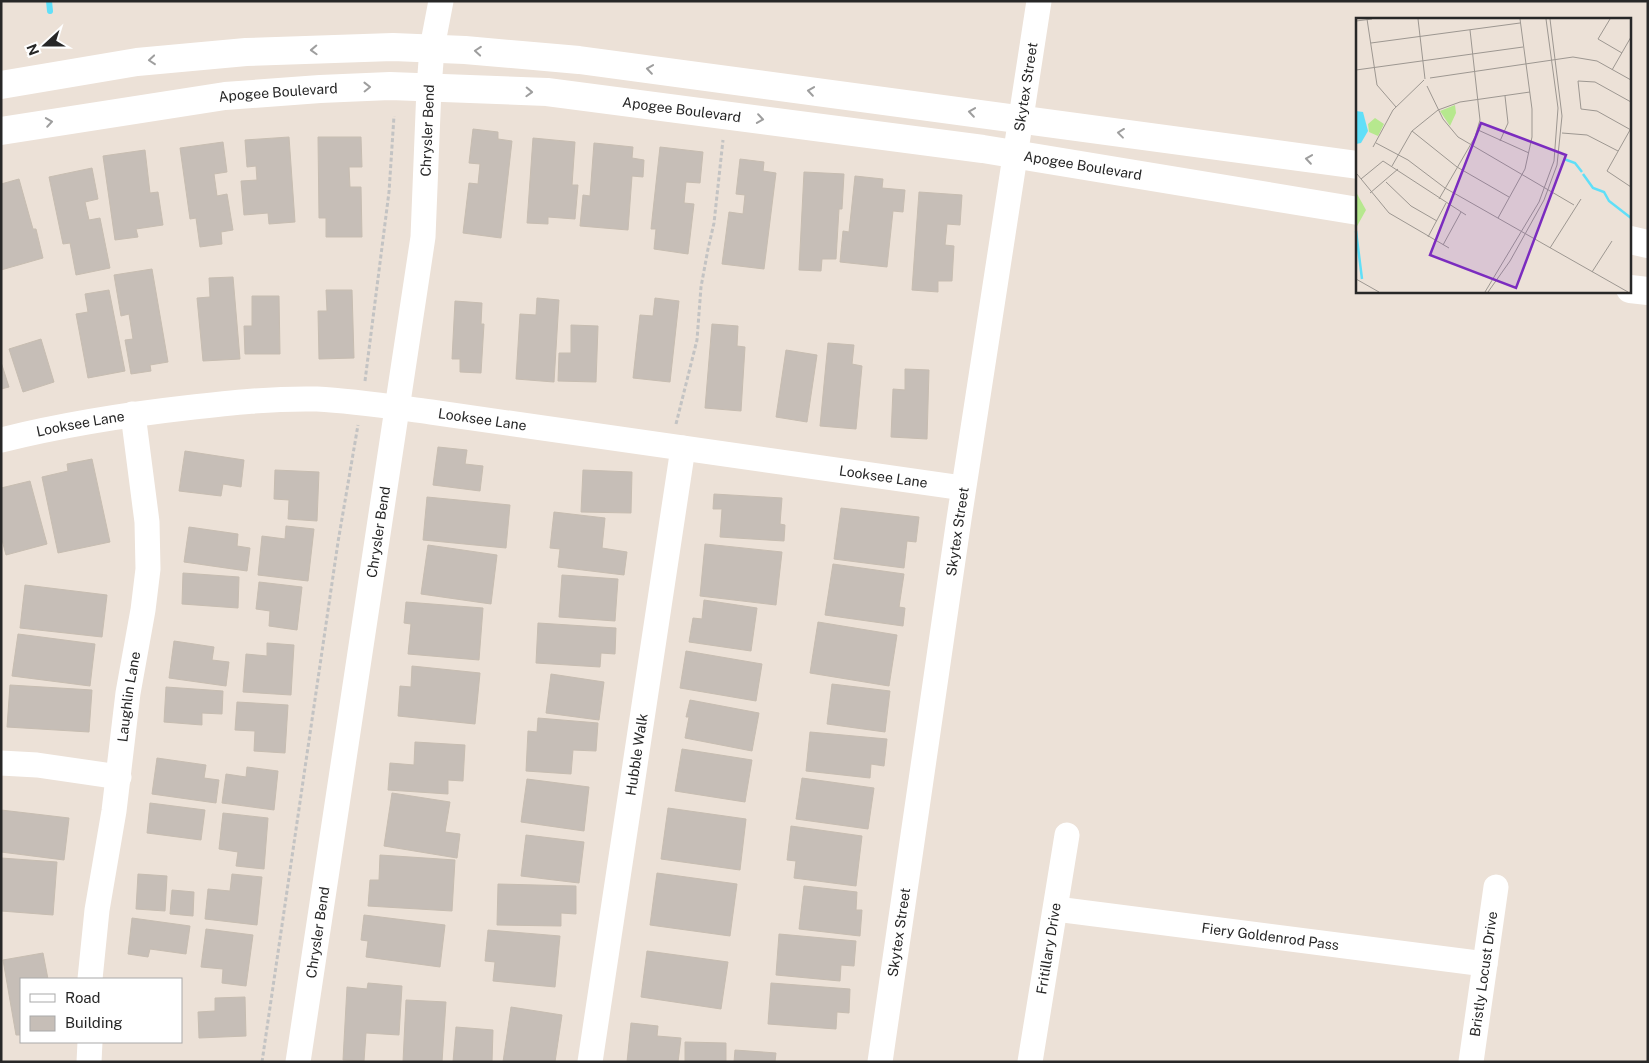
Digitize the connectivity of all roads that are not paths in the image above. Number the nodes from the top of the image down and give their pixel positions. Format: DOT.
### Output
graph roads {
  1 [pos="441,1"];
  2 [pos="1039,1"];
  3 [pos="432,48"];
  4 [pos="1,85"];
  5 [pos="429,88"];
  6 [pos="1020,120"];
  7 [pos="1,131"];
  8 [pos="1014,154"];
  9 [pos="1356,165"];
  10 [pos="1356,211"];
  11 [pos="1632,240"];
  12 [pos="1648,244"];
  13 [pos="1632,289"];
  14 [pos="1648,291"];
  15 [pos="396,407"];
  16 [pos="133,414"];
  17 [pos="679,437"];
  18 [pos="1,440"];
  19 [pos="963,488"];
  20 [pos="1,762"];
  21 [pos="119,777"];
  22 [pos="1068,834"];
  23 [pos="1496,886"];
  24 [pos="1056,909"];
  25 [pos="1485,964"];
  26 [pos="90,978"];
  27 [pos="90,1043"];
  28 [pos="89,1062"];
  29 [pos="298,1062"];
  30 [pos="590,1062"];
  31 [pos="880,1062"];
  32 [pos="1030,1062"];
  33 [pos="1471,1062"];
  1 -- 3 [label="street, Chrysler Bend"];
  2 -- 6 [label="street, Skytex Street"];
  3 -- 4 [label="street, one-way"];
  3 -- 5 [label="street, Chrysler Bend"];
  6 -- 3 [label="street, one-way"];
  7 -- 5 [label="street, Apogee Boulevard, one-way"];
  5 -- 8 [label="street, Apogee Boulevard, one-way"];
  5 -- 15 [label="street, Chrysler Bend"];
  6 -- 8 [label="street, Skytex Street"];
  9 -- 6 [label="street, one-way"];
  8 -- 10 [label="street, Apogee Boulevard"];
  8 -- 19 [label="street, Skytex Street"];
  11 -- 12 [label="street"];
  13 -- 14 [label="street"];
  15 -- 16 [label="street, Looksee Lane"];
  15 -- 17 [label="street, Looksee Lane"];
  15 -- 29 [label="street, Chrysler Bend"];
  16 -- 18 [label="street, Looksee Lane"];
  16 -- 21 [label="street, Laughlin Lane"];
  17 -- 19 [label="street, Looksee Lane"];
  17 -- 30 [label="street, Hubble Walk"];
  19 -- 31 [label="street, Skytex Street"];
  20 -- 21 [label="street"];
  21 -- 26 [label="street, Laughlin Lane"];
  22 -- 24 [label="street, Fritillary Drive"];
  23 -- 25 [label="street, Bristly Locust Drive"];
  24 -- 25 [label="street, Fiery Goldenrod Pass"];
  24 -- 32 [label="street, Fritillary Drive"];
  25 -- 33 [label="street, Bristly Locust Drive"];
  27 -- 28 [label="street"];
}
